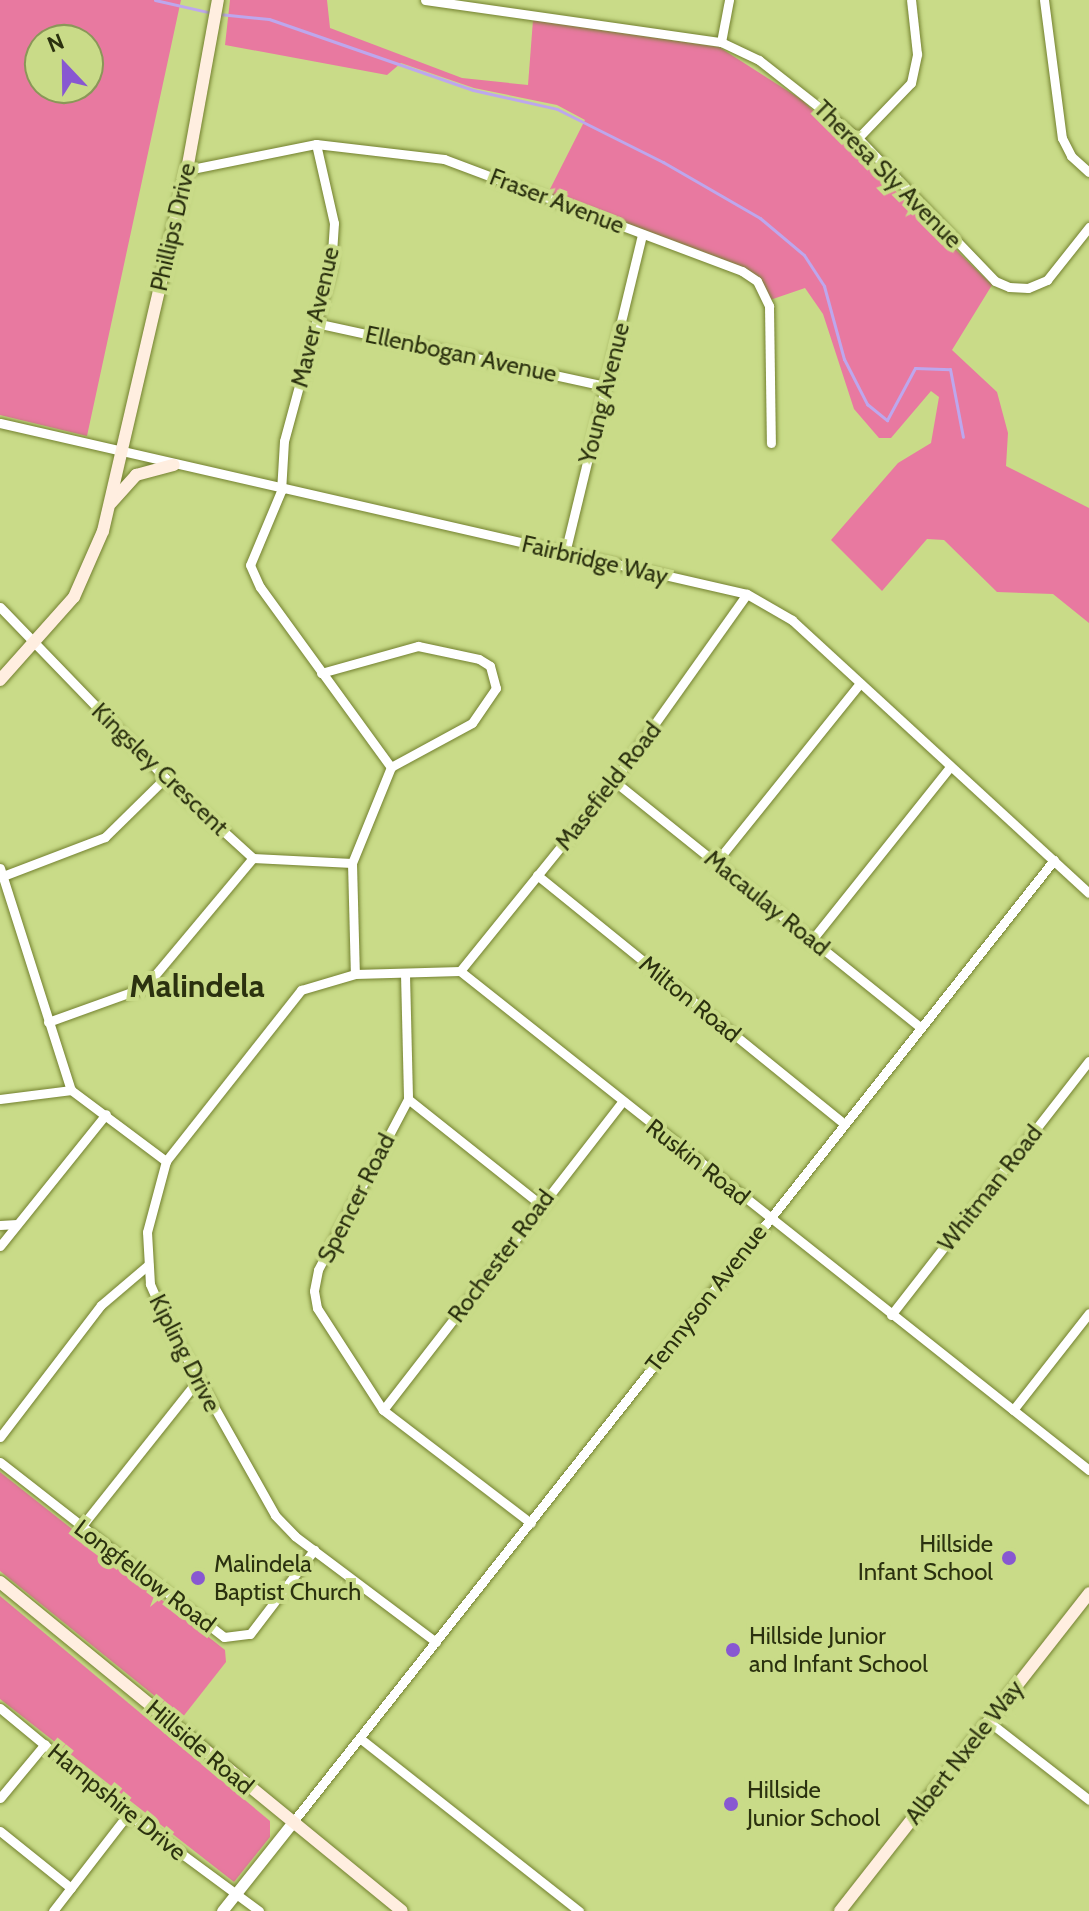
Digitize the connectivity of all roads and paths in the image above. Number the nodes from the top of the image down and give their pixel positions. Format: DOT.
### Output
graph roads {
  1 [pos="218,0"];
  2 [pos="425,0"];
  3 [pos="729,0"];
  4 [pos="911,0"];
  5 [pos="1044,0"];
  6 [pos="721,42"];
  7 [pos="858,138"];
  8 [pos="316,144"];
  9 [pos="187,170"];
  10 [pos="1089,172"];
  11 [pos="1089,227"];
  12 [pos="642,234"];
  13 [pos="316,323"];
  14 [pos="606,386"];
  15 [pos="0,423"];
  16 [pos="771,443"];
  17 [pos="120,452"];
  18 [pos="174,465"];
  19 [pos="281,491"];
  20 [pos="111,504"];
  21 [pos="565,553"];
  22 [pos="747,594"];
  23 [pos="0,607"];
  24 [pos="35,646"];
  25 [pos="321,673"];
  26 [pos="0,680"];
  27 [pos="860,683"];
  28 [pos="391,767"];
  29 [pos="950,767"];
  30 [pos="165,778"];
  31 [pos="614,781"];
  32 [pos="253,858"];
  33 [pos="1054,860"];
  34 [pos="717,861"];
  35 [pos="352,863"];
  36 [pos="1,872"];
  37 [pos="537,875"];
  38 [pos="1089,893"];
  39 [pos="811,941"];
  40 [pos="460,971"];
  41 [pos="355,974"];
  42 [pos="405,974"];
  43 [pos="48,1022"];
  44 [pos="919,1026"];
  45 [pos="1089,1061"];
  46 [pos="71,1090"];
  47 [pos="0,1099"];
  48 [pos="408,1099"];
  49 [pos="621,1103"];
  50 [pos="106,1114"];
  51 [pos="843,1123"];
  52 [pos="166,1161"];
  53 [pos="540,1204"];
  54 [pos="769,1217"];
  55 [pos="17,1224"];
  56 [pos="0,1225"];
  57 [pos="0,1246"];
  58 [pos="148,1265"];
  59 [pos="1089,1313"];
  60 [pos="891,1315"];
  61 [pos="198,1380"];
  62 [pos="383,1410"];
  63 [pos="1013,1410"];
  64 [pos="0,1437"];
  65 [pos="0,1462"];
  66 [pos="1089,1470"];
  67 [pos="531,1523"];
  68 [pos="81,1527"];
  69 [pos="314,1550"];
  70 [pos="0,1582"];
  71 [pos="1089,1593"];
  72 [pos="436,1642"];
  73 [pos="0,1708"];
  74 [pos="988,1721"];
  75 [pos="361,1739"];
  76 [pos="45,1744"];
  77 [pos="0,1798"];
  78 [pos="1089,1800"];
  79 [pos="128,1814"];
  80 [pos="292,1823"];
  81 [pos="0,1831"];
  82 [pos="71,1888"];
  83 [pos="236,1893"];
  84 [pos="53,1911"];
  85 [pos="222,1911"];
  86 [pos="259,1911"];
  87 [pos="402,1911"];
  88 [pos="579,1911"];
  89 [pos="840,1911"];
  1 -- 9 [label="main road, Phillips Drive"];
  2 -- 6 [label="street, Theresa Sly Avenue"];
  3 -- 6 [label="street"];
  4 -- 7 [label="street"];
  5 -- 10 [label="street"];
  6 -- 7 [label="street, Theresa Sly Avenue"];
  7 -- 11 [label="street, Theresa Sly Avenue"];
  8 -- 9 [label="street, Fraser Avenue"];
  8 -- 12 [label="street, Fraser Avenue"];
  8 -- 13 [label="street, Maver Avenue"];
  9 -- 17 [label="main road, Phillips Drive"];
  12 -- 14 [label="street, Young Avenue"];
  12 -- 16 [label="street, Fraser Avenue"];
  13 -- 14 [label="street, Ellenbogan Avenue"];
  13 -- 19 [label="street, Maver Avenue"];
  14 -- 21 [label="street, Young Avenue"];
  15 -- 17 [label="street, Fairbridge Way"];
  17 -- 18 [label="street, Fairbridge Way"];
  17 -- 20 [label="main road, Phillips Drive"];
  18 -- 19 [label="street, Fairbridge Way"];
  18 -- 20 [label="main road"];
  19 -- 21 [label="street, Fairbridge Way"];
  19 -- 25 [label="street"];
  20 -- 24 [label="main road"];
  21 -- 22 [label="street, Fairbridge Way"];
  22 -- 27 [label="street, Fairbridge Way"];
  22 -- 31 [label="street, Masefield Road"];
  23 -- 24 [label="street, Kingsley Crescent"];
  24 -- 26 [label="main road"];
  24 -- 30 [label="street, Kingsley Crescent"];
  25 -- 28 [label="street"];
  25 -- 28 [label="street"];
  27 -- 29 [label="street, Fairbridge Way"];
  27 -- 34 [label="street"];
  28 -- 35 [label="street"];
  29 -- 33 [label="street, Fairbridge Way"];
  29 -- 39 [label="street"];
  30 -- 32 [label="street, Kingsley Crescent"];
  30 -- 36 [label="street"];
  31 -- 34 [label="street, Macaulay Road"];
  31 -- 37 [label="street, Masefield Road"];
  32 -- 35 [label="street"];
  32 -- 43 [label="street"];
  33 -- 38 [label="street, Fairbridge Way"];
  33 -- 44 [label="street, Tennyson Avenue"];
  34 -- 39 [label="street, Macaulay Road"];
  35 -- 41 [label="street"];
  36 -- 43 [label="street"];
  37 -- 40 [label="street, Masefield Road"];
  37 -- 51 [label="street, Milton Road"];
  39 -- 44 [label="street, Macaulay Road"];
  40 -- 42 [label="street, Kipling Drive"];
  40 -- 49 [label="street, Ruskin Road"];
  41 -- 42 [label="street, Kipling Drive"];
  41 -- 52 [label="street, Kipling Drive"];
  42 -- 48 [label="street, Spencer Road"];
  43 -- 46 [label="street"];
  44 -- 51 [label="street, Tennyson Avenue"];
  45 -- 60 [label="street, Whitman Road"];
  46 -- 47 [label="street"];
  46 -- 50 [label="street"];
  48 -- 53 [label="street"];
  48 -- 62 [label="street, Spencer Road"];
  49 -- 53 [label="street, Rochester Road"];
  49 -- 54 [label="street, Ruskin Road"];
  50 -- 52 [label="street"];
  50 -- 55 [label="street"];
  51 -- 54 [label="street, Tennyson Avenue"];
  52 -- 58 [label="street, Kipling Drive"];
  53 -- 62 [label="street, Rochester Road"];
  54 -- 60 [label="street, Ruskin Road"];
  54 -- 67 [label="street, Tennyson Avenue"];
  55 -- 56 [label="street"];
  55 -- 57 [label="street"];
  58 -- 61 [label="street, Kipling Drive"];
  58 -- 64 [label="street"];
  59 -- 63 [label="street"];
  60 -- 63 [label="street, Ruskin Road"];
  61 -- 68 [label="street"];
  61 -- 69 [label="street, Kipling Drive"];
  62 -- 67 [label="street, Spencer Road"];
  63 -- 66 [label="street, Ruskin Road"];
  65 -- 68 [label="street, Longfellow Road"];
  67 -- 72 [label="street, Tennyson Avenue"];
  68 -- 69 [label="street, Longfellow Road"];
  69 -- 72 [label="street, Kipling Drive"];
  70 -- 80 [label="main road, Hillside Road"];
  71 -- 74 [label="main road, Albert Nxele Way"];
  72 -- 75 [label="street, Tennyson Avenue"];
  73 -- 76 [label="street, Hampshire Drive"];
  74 -- 78 [label="street"];
  74 -- 89 [label="main road, Albert Nxele Way"];
  75 -- 80 [label="street, Tennyson Avenue"];
  75 -- 88 [label="street"];
  76 -- 77 [label="street"];
  76 -- 79 [label="street, Hampshire Drive"];
  79 -- 82 [label="street"];
  79 -- 83 [label="street, Hampshire Drive"];
  80 -- 83 [label="street"];
  80 -- 87 [label="main road, Hillside Road"];
  81 -- 82 [label="street"];
  82 -- 84 [label="street"];
  83 -- 85 [label="street"];
  83 -- 86 [label="street, Hampshire Drive"];
}
